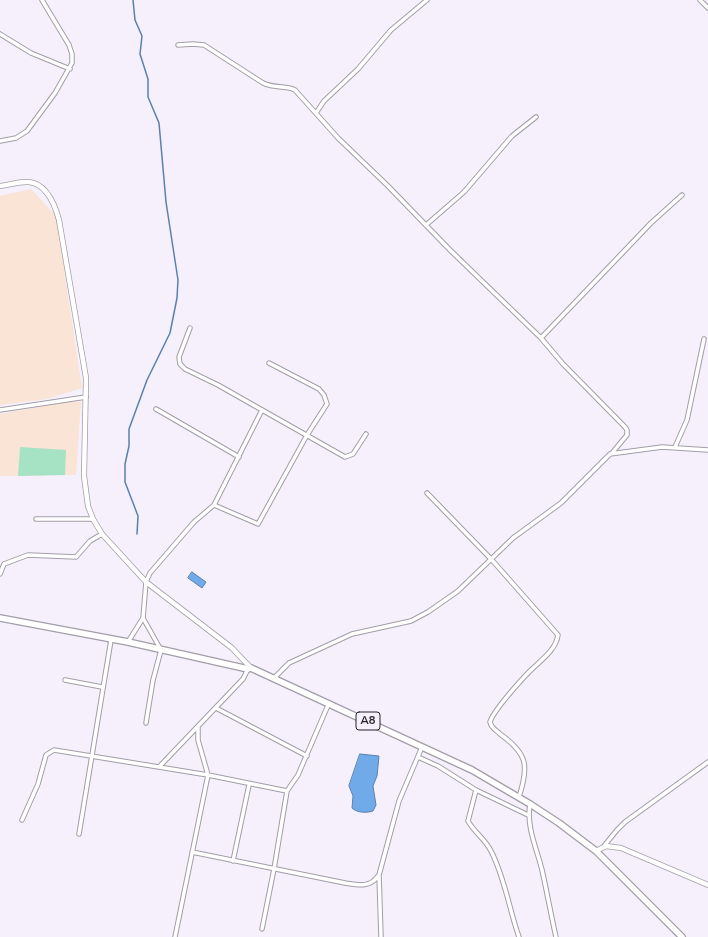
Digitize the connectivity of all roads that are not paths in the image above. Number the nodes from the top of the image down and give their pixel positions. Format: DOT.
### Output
graph roads {
  1 [pos="42,0"];
  2 [pos="427,0"];
  3 [pos="700,0"];
  4 [pos="708,8"];
  5 [pos="0,34"];
  6 [pos="178,46"];
  7 [pos="70,69"];
  8 [pos="316,113"];
  9 [pos="536,117"];
  10 [pos="0,141"];
  11 [pos="0,186"];
  12 [pos="682,195"];
  13 [pos="426,225"];
  14 [pos="190,328"];
  15 [pos="541,338"];
  16 [pos="704,339"];
  17 [pos="269,364"];
  18 [pos="86,397"];
  19 [pos="156,409"];
  20 [pos="0,410"];
  21 [pos="262,410"];
  22 [pos="366,434"];
  23 [pos="307,435"];
  24 [pos="676,447"];
  25 [pos="708,450"];
  26 [pos="612,453"];
  27 [pos="239,457"];
  28 [pos="427,493"];
  29 [pos="214,505"];
  30 [pos="36,519"];
  31 [pos="93,520"];
  32 [pos="102,534"];
  33 [pos="492,560"];
  34 [pos="0,574"];
  35 [pos="146,582"];
  36 [pos="0,618"];
  37 [pos="143,618"];
  38 [pos="111,640"];
  39 [pos="128,642"];
  40 [pos="161,650"];
  41 [pos="250,668"];
  42 [pos="274,678"];
  43 [pos="65,680"];
  44 [pos="102,687"];
  45 [pos="329,703"];
  46 [pos="216,708"];
  47 [pos="146,723"];
  48 [pos="198,727"];
  49 [pos="422,747"];
  50 [pos="92,755"];
  51 [pos="307,756"];
  52 [pos="418,757"];
  53 [pos="708,762"];
  54 [pos="159,767"];
  55 [pos="208,775"];
  56 [pos="249,785"];
  57 [pos="476,790"];
  58 [pos="287,791"];
  59 [pos="519,797"];
  60 [pos="530,804"];
  61 [pos="528,815"];
  62 [pos="22,820"];
  63 [pos="79,834"];
  64 [pos="604,846"];
  65 [pos="596,851"];
  66 [pos="192,852"];
  67 [pos="233,861"];
  68 [pos="274,869"];
  69 [pos="379,875"];
  70 [pos="708,886"];
  71 [pos="262,929"];
  72 [pos="175,937"];
  73 [pos="381,937"];
  74 [pos="519,937"];
  75 [pos="556,937"];
  76 [pos="682,937"];
  1 -- 7 [label="street"];
  2 -- 8 [label="street"];
  3 -- 4 [label="street"];
  5 -- 7 [label="street"];
  6 -- 8 [label="street"];
  7 -- 10 [label="street"];
  8 -- 13 [label="street"];
  9 -- 13 [label="street"];
  11 -- 18 [label="street"];
  12 -- 15 [label="street"];
  13 -- 15 [label="street"];
  14 -- 21 [label="street"];
  15 -- 26 [label="street"];
  16 -- 24 [label="street"];
  17 -- 23 [label="street"];
  18 -- 20 [label="street"];
  18 -- 31 [label="street"];
  19 -- 27 [label="street"];
  21 -- 23 [label="street"];
  21 -- 27 [label="street"];
  22 -- 23 [label="street"];
  23 -- 29 [label="street"];
  24 -- 25 [label="street"];
  24 -- 26 [label="street"];
  26 -- 33 [label="street"];
  27 -- 29 [label="street"];
  28 -- 33 [label="street"];
  29 -- 35 [label="street"];
  30 -- 31 [label="street"];
  31 -- 32 [label="street"];
  32 -- 34 [label="street"];
  32 -- 35 [label="street"];
  33 -- 42 [label="street"];
  33 -- 59 [label="street"];
  35 -- 37 [label="street"];
  35 -- 41 [label="street"];
  36 -- 38 [label="main road, A8"];
  37 -- 39 [label="street"];
  37 -- 40 [label="street"];
  38 -- 39 [label="main road, A8"];
  38 -- 44 [label="street"];
  39 -- 40 [label="main road, A8"];
  40 -- 41 [label="main road, A8"];
  40 -- 47 [label="street"];
  41 -- 42 [label="main road, A8"];
  41 -- 46 [label="street"];
  42 -- 45 [label="main road, A8"];
  43 -- 44 [label="street"];
  44 -- 50 [label="street"];
  45 -- 49 [label="main road, A8"];
  45 -- 51 [label="street"];
  46 -- 48 [label="street"];
  46 -- 51 [label="street"];
  48 -- 54 [label="street"];
  48 -- 55 [label="street"];
  49 -- 52 [label="street"];
  49 -- 59 [label="main road, A8"];
  50 -- 54 [label="street"];
  50 -- 62 [label="street"];
  50 -- 63 [label="street"];
  51 -- 58 [label="street"];
  52 -- 57 [label="street"];
  52 -- 69 [label="street"];
  53 -- 64 [label="street"];
  54 -- 55 [label="street"];
  55 -- 56 [label="street"];
  55 -- 66 [label="street"];
  56 -- 58 [label="street"];
  56 -- 67 [label="street"];
  57 -- 61 [label="street"];
  57 -- 74 [label="street"];
  58 -- 68 [label="street"];
  59 -- 60 [label="main road, A8"];
  60 -- 61 [label="street"];
  60 -- 65 [label="main road, A8"];
  61 -- 75 [label="street"];
  64 -- 65 [label="street"];
  64 -- 70 [label="street"];
  65 -- 76 [label="main road, A8"];
  66 -- 67 [label="street"];
  66 -- 72 [label="street"];
  67 -- 68 [label="street"];
  68 -- 69 [label="street"];
  68 -- 71 [label="street"];
  69 -- 73 [label="street"];
}
